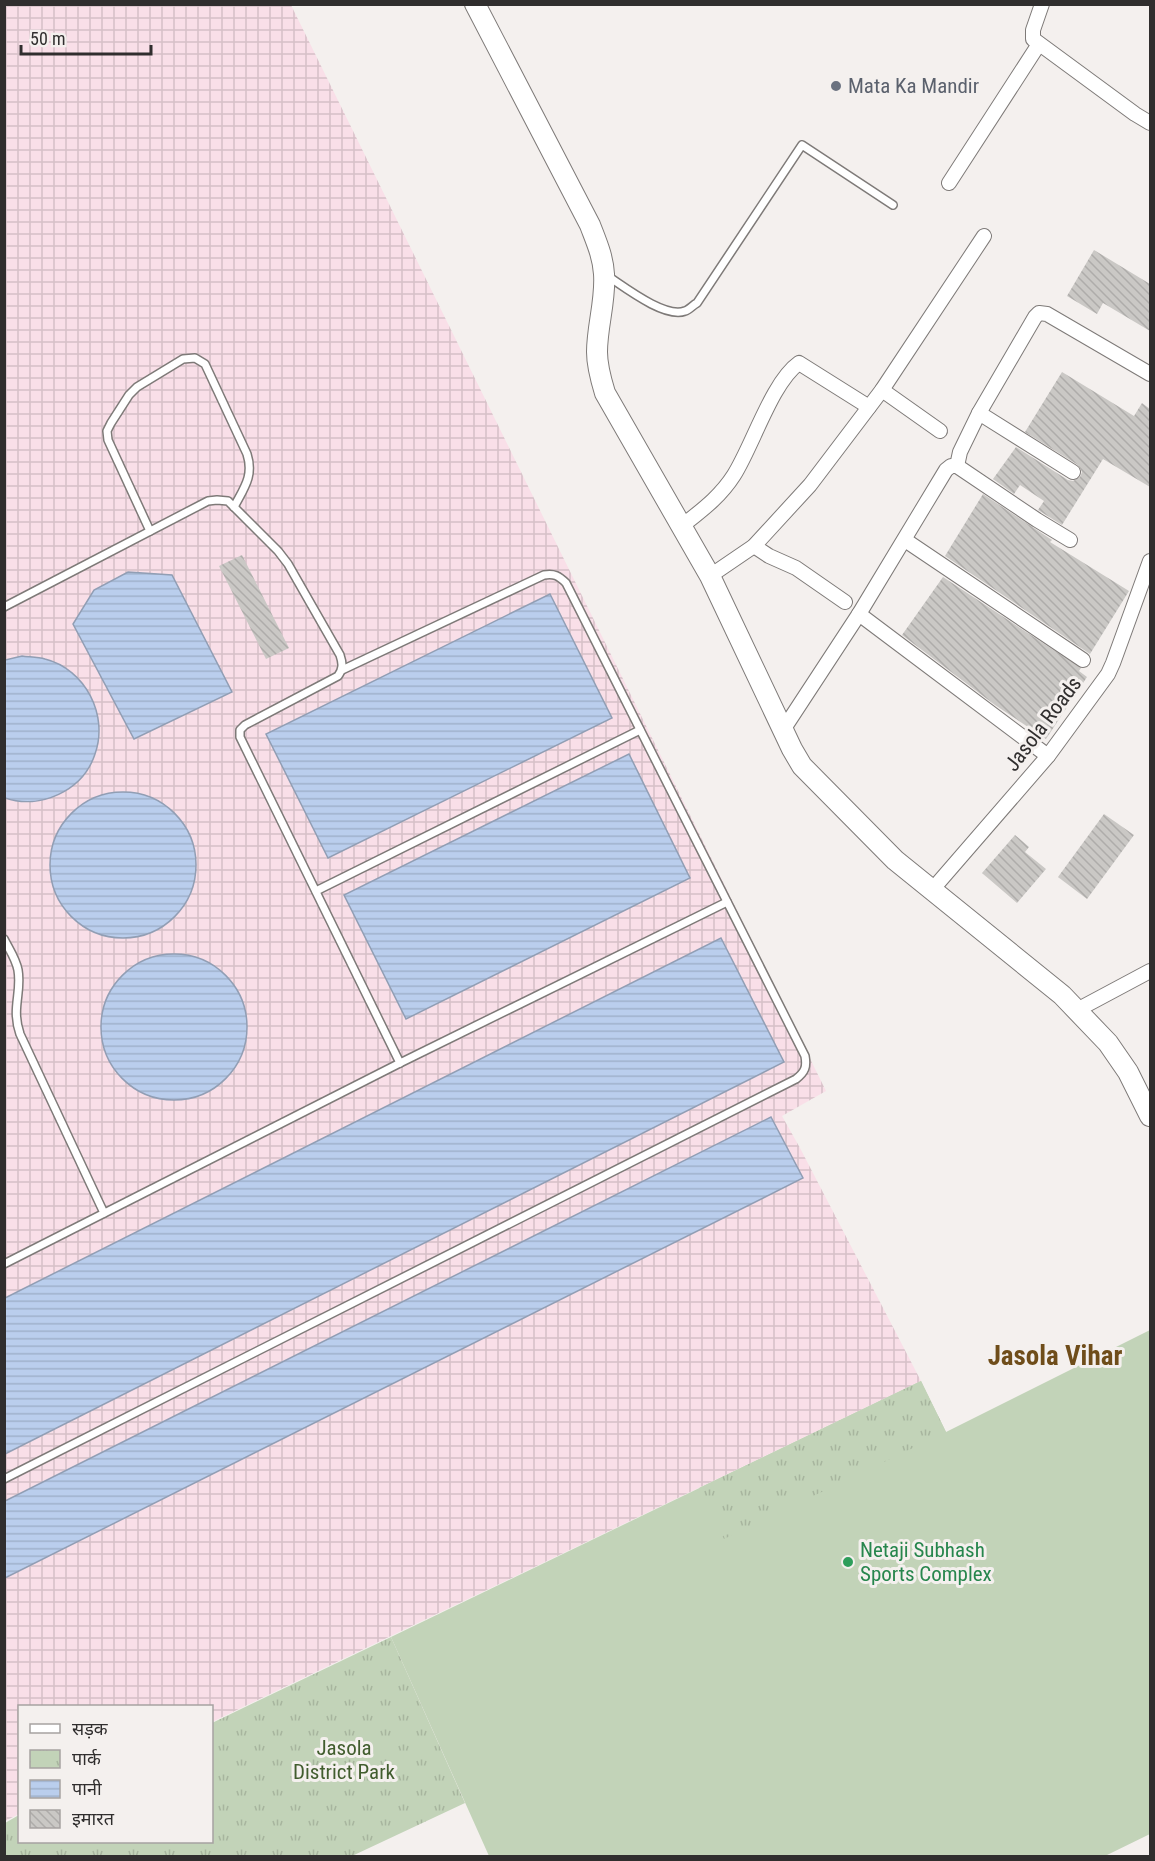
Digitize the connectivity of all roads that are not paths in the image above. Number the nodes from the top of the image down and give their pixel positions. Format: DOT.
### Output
graph roads {
  1 [pos="475,4"];
  2 [pos="1042,4"];
  3 [pos="1039,44"];
  4 [pos="1150,123"];
  5 [pos="949,183"];
  6 [pos="893,205"];
  7 [pos="984,236"];
  8 [pos="604,273"];
  9 [pos="1150,374"];
  10 [pos="882,390"];
  11 [pos="869,407"];
  12 [pos="980,413"];
  13 [pos="940,431"];
  14 [pos="957,466"];
  15 [pos="1073,472"];
  16 [pos="234,507"];
  17 [pos="682,526"];
  18 [pos="150,531"];
  19 [pos="905,540"];
  20 [pos="1070,540"];
  21 [pos="754,546"];
  22 [pos="1150,561"];
  23 [pos="710,576"];
  24 [pos="845,602"];
  25 [pos="4,607"];
  26 [pos="859,614"];
  27 [pos="1083,660"];
  28 [pos="342,670"];
  29 [pos="640,730"];
  30 [pos="783,730"];
  31 [pos="1048,756"];
  32 [pos="932,890"];
  33 [pos="316,891"];
  34 [pos="727,902"];
  35 [pos="4,939"];
  36 [pos="1150,971"];
  37 [pos="1077,1010"];
  38 [pos="400,1063"];
  39 [pos="1150,1113"];
  40 [pos="104,1213"];
  41 [pos="4,1264"];
  42 [pos="4,1479"];
  1 -- 8 [label="street"];
  2 -- 3 [label="street"];
  3 -- 4 [label="street"];
  3 -- 5 [label="street"];
  6 -- 8 [label="lane"];
  7 -- 10 [label="street"];
  8 -- 17 [label="street"];
  9 -- 12 [label="street"];
  10 -- 11 [label="street"];
  10 -- 13 [label="street"];
  11 -- 17 [label="street"];
  11 -- 21 [label="street"];
  12 -- 14 [label="street"];
  12 -- 15 [label="street"];
  14 -- 19 [label="street"];
  14 -- 20 [label="street"];
  16 -- 18 [label="lane"];
  16 -- 18 [label="lane"];
  16 -- 28 [label="lane"];
  17 -- 23 [label="street"];
  18 -- 25 [label="lane"];
  19 -- 26 [label="street"];
  19 -- 27 [label="street"];
  21 -- 23 [label="street"];
  21 -- 24 [label="street"];
  22 -- 31 [label="street, Jasola Roads"];
  23 -- 30 [label="street"];
  26 -- 30 [label="street"];
  26 -- 31 [label="street"];
  28 -- 29 [label="lane"];
  28 -- 33 [label="lane"];
  29 -- 33 [label="lane"];
  29 -- 34 [label="lane"];
  30 -- 32 [label="street"];
  31 -- 32 [label="street, Jasola Roads"];
  32 -- 37 [label="street"];
  33 -- 38 [label="lane"];
  34 -- 38 [label="lane"];
  34 -- 42 [label="lane"];
  35 -- 40 [label="lane"];
  36 -- 37 [label="street"];
  37 -- 39 [label="street"];
  38 -- 40 [label="lane"];
  40 -- 41 [label="lane"];
}
